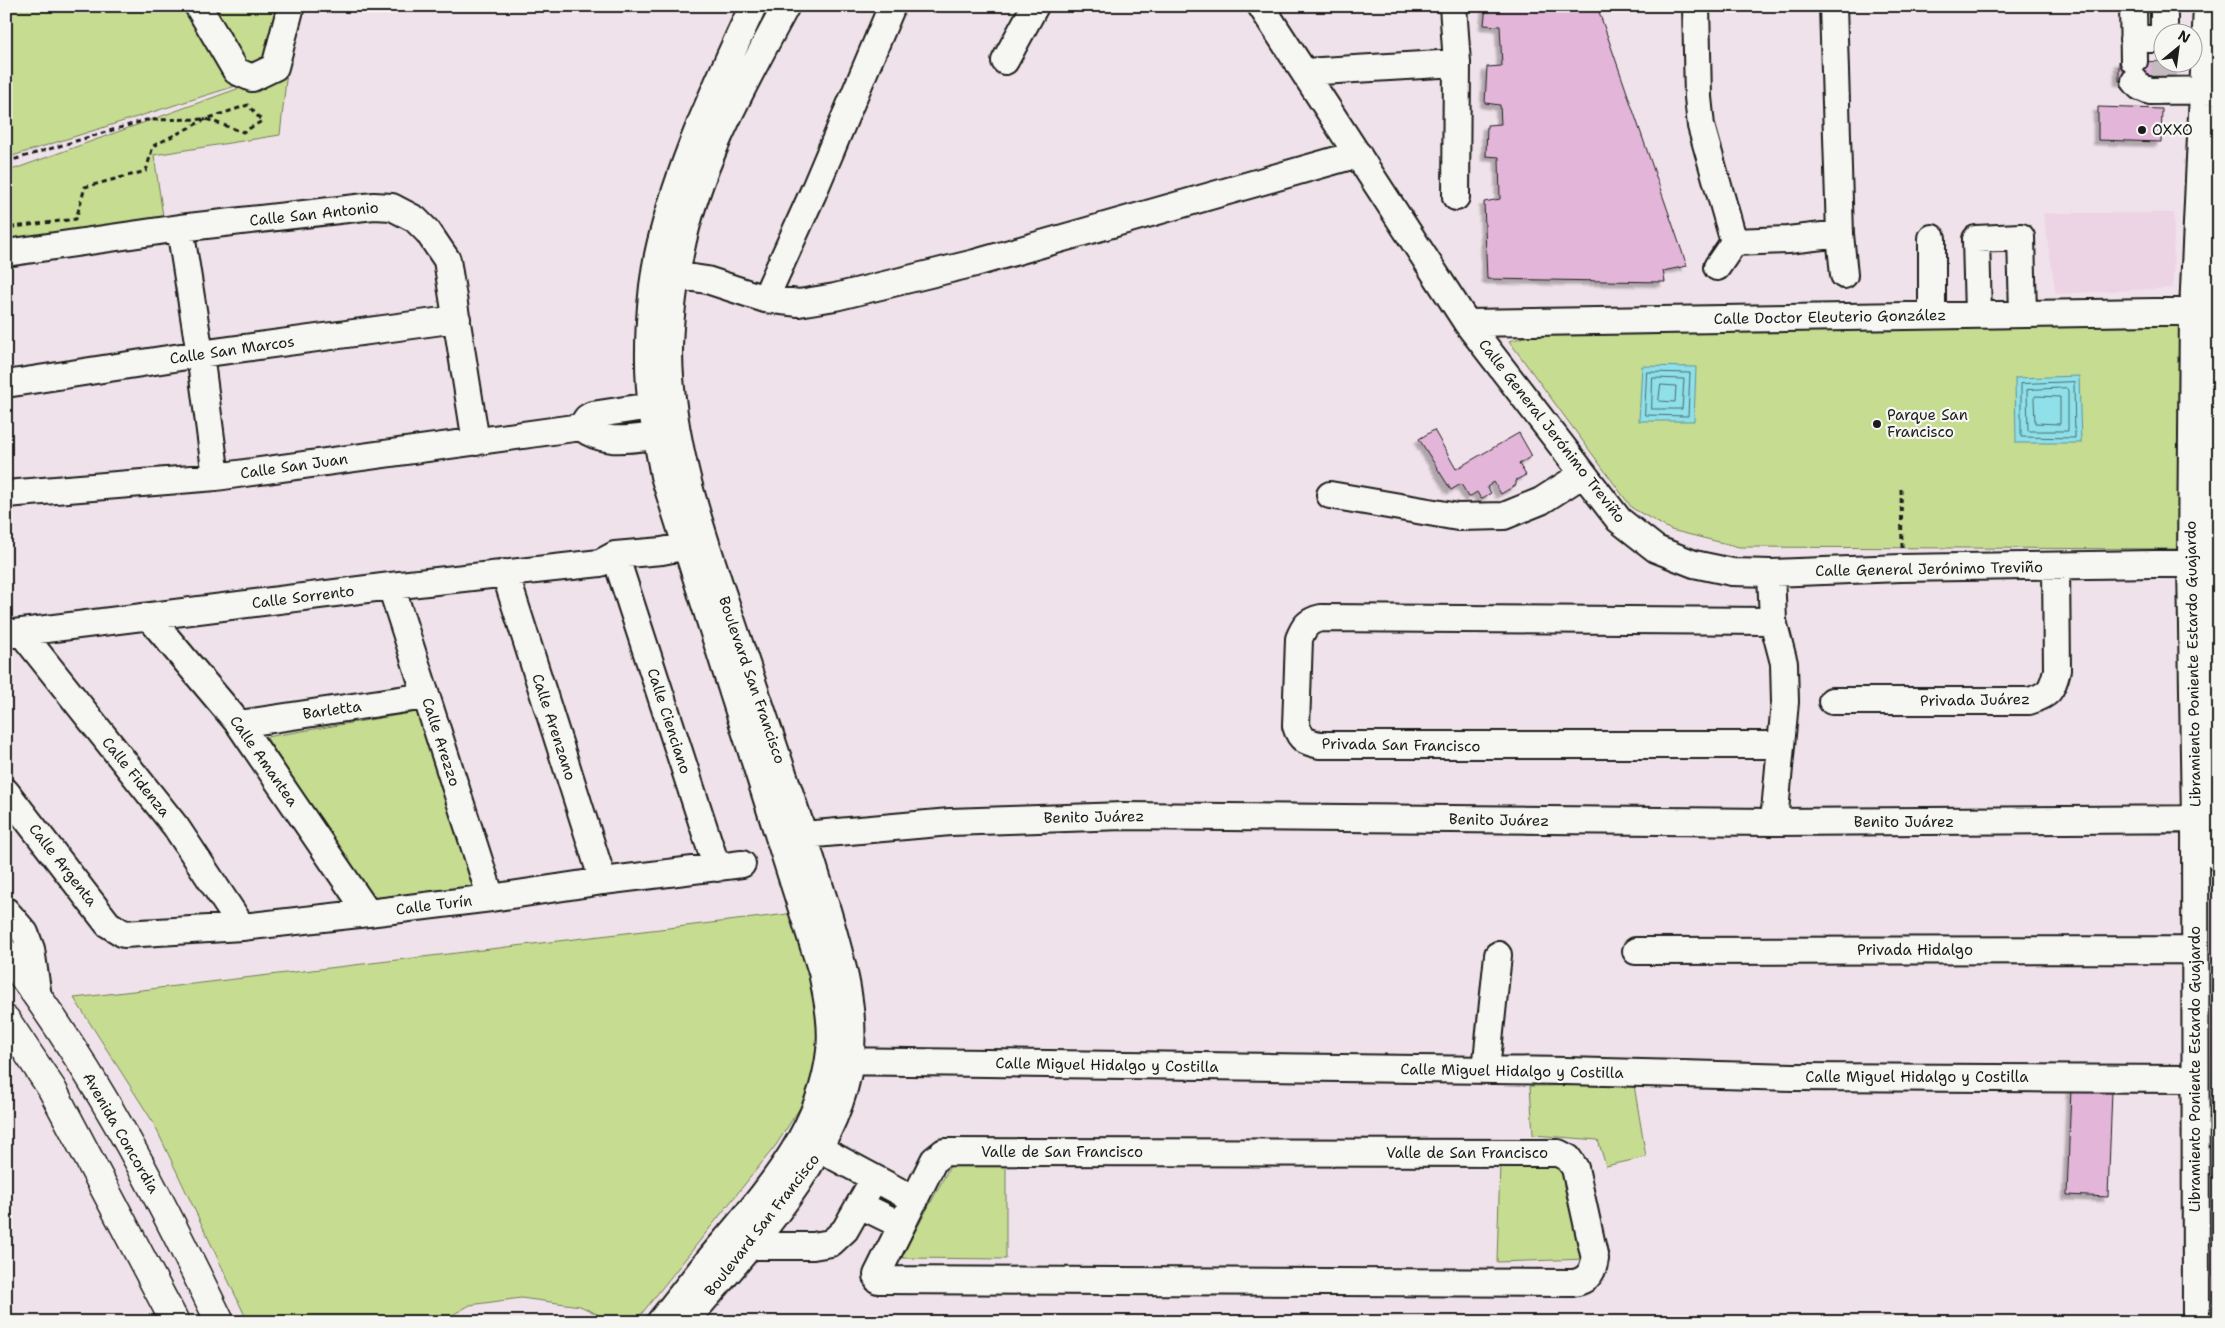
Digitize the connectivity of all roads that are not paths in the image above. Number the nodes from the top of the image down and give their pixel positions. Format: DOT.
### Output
graph roads {
  1 [pos="198,6"];
  2 [pos="291,6"];
  3 [pos="753,6"];
  4 [pos="786,6"];
  5 [pos="892,6"];
  6 [pos="1035,6"];
  7 [pos="1261,6"];
  8 [pos="1453,6"];
  9 [pos="1696,6"];
  10 [pos="1833,6"];
  11 [pos="2133,6"];
  12 [pos="2164,6"];
  13 [pos="2207,7"];
  14 [pos="2164,22"];
  15 [pos="2205,44"];
  16 [pos="2152,46"];
  17 [pos="2134,60"];
  18 [pos="1005,61"];
  19 [pos="1457,64"];
  20 [pos="1304,72"];
  21 [pos="2211,90"];
  22 [pos="1358,154"];
  23 [pos="2219,183"];
  24 [pos="1456,197"];
  25 [pos="180,228"];
  26 [pos="1840,234"];
  27 [pos="1932,238"];
  28 [pos="1734,242"];
  29 [pos="6,253"];
  30 [pos="1718,267"];
  31 [pos="666,274"];
  32 [pos="1844,275"];
  33 [pos="765,299"];
  34 [pos="2208,311"];
  35 [pos="1978,314"];
  36 [pos="2023,314"];
  37 [pos="1932,315"];
  38 [pos="458,319"];
  39 [pos="1467,323"];
  40 [pos="200,354"];
  41 [pos="6,384"];
  42 [pos="652,406"];
  43 [pos="581,428"];
  44 [pos="656,436"];
  45 [pos="476,442"];
  46 [pos="1583,474"];
  47 [pos="216,477"];
  48 [pos="6,494"];
  49 [pos="1330,495"];
  50 [pos="699,553"];
  51 [pos="2208,563"];
  52 [pos="612,564"];
  53 [pos="2056,566"];
  54 [pos="505,573"];
  55 [pos="1771,573"];
  56 [pos="391,586"];
  57 [pos="150,616"];
  58 [pos="1773,621"];
  59 [pos="13,633"];
  60 [pos="426,696"];
  61 [pos="1832,701"];
  62 [pos="239,724"];
  63 [pos="1781,745"];
  64 [pos="6,792"];
  65 [pos="2211,820"];
  66 [pos="1774,822"];
  67 [pos="793,837"];
  68 [pos="2219,858"];
  69 [pos="729,866"];
  70 [pos="602,881"];
  71 [pos="491,898"];
  72 [pos="6,911"];
  73 [pos="368,913"];
  74 [pos="242,927"];
  75 [pos="124,934"];
  76 [pos="2195,950"];
  77 [pos="1636,951"];
  78 [pos="6,954"];
  79 [pos="1498,955"];
  80 [pos="38,997"];
  81 [pos="6,1020"];
  82 [pos="840,1061"];
  83 [pos="1486,1070"];
  84 [pos="2194,1079"];
  85 [pos="810,1144"];
  86 [pos="874,1179"];
  87 [pos="914,1200"];
  88 [pos="860,1205"];
  89 [pos="901,1225"];
  90 [pos="736,1244"];
  91 [pos="144,1260"];
  92 [pos="175,1322"];
  93 [pos="189,1322"];
  94 [pos="220,1322"];
  95 [pos="660,1322"];
  96 [pos="685,1322"];
  97 [pos="2196,1322"];
  1 -- 2 [label="street"];
  3 -- 31 [label="street, Boulevard San Francisco"];
  4 -- 31 [label="street, Boulevard San Francisco"];
  5 -- 33 [label="street"];
  6 -- 18 [label="street"];
  7 -- 20 [label="street, Calle General Jerónimo Treviño"];
  8 -- 19 [label="street"];
  9 -- 28 [label="street"];
  10 -- 26 [label="street"];
  11 -- 17 [label="street"];
  12 -- 14 [label="street"];
  13 -- 15 [label="street, Libramiento Poniente Estardo Guajardo"];
  15 -- 21 [label="street, Libramiento Poniente Estardo Guajardo"];
  16 -- 17 [label="street"];
  17 -- 21 [label="street"];
  19 -- 20 [label="street"];
  19 -- 24 [label="street"];
  20 -- 22 [label="street, Calle General Jerónimo Treviño"];
  21 -- 34 [label="street, Libramiento Poniente Estardo Guajardo"];
  22 -- 33 [label="street"];
  22 -- 39 [label="street, Calle General Jerónimo Treviño"];
  23 -- 34 [label="street, Libramiento Poniente Estardo Guajardo"];
  25 -- 29 [label="street, Calle San Antonio"];
  25 -- 38 [label="street, Calle San Antonio"];
  25 -- 40 [label="street"];
  26 -- 28 [label="street"];
  26 -- 32 [label="street"];
  27 -- 37 [label="street"];
  28 -- 30 [label="street"];
  31 -- 33 [label="street"];
  31 -- 42 [label="street, Boulevard San Francisco"];
  31 -- 50 [label="street, Boulevard San Francisco"];
  34 -- 36 [label="street, Calle Doctor Eleuterio González"];
  34 -- 51 [label="street, Libramiento Poniente Estardo Guajardo"];
  35 -- 36 [label="street, Calle Doctor Eleuterio González"];
  35 -- 36 [label="street"];
  35 -- 37 [label="street, Calle Doctor Eleuterio González"];
  37 -- 39 [label="street, Calle Doctor Eleuterio González"];
  38 -- 40 [label="street, Calle San Marcos"];
  38 -- 45 [label="street, Calle San Antonio"];
  39 -- 46 [label="street, Calle General Jerónimo Treviño"];
  40 -- 41 [label="street, Calle San Marcos"];
  40 -- 47 [label="street"];
  42 -- 43 [label="street, Calle San Juan"];
  42 -- 44 [label="street, Boulevard San Francisco"];
  43 -- 44 [label="street"];
  43 -- 45 [label="street, Calle San Juan"];
  44 -- 50 [label="street, Boulevard San Francisco"];
  45 -- 47 [label="street, Calle San Juan"];
  46 -- 49 [label="street"];
  46 -- 55 [label="street, Calle General Jerónimo Treviño"];
  47 -- 48 [label="street, Calle San Juan"];
  50 -- 52 [label="street, Calle Sorrento"];
  50 -- 67 [label="street, Boulevard San Francisco"];
  51 -- 53 [label="street, Calle General Jerónimo Treviño"];
  51 -- 65 [label="street, Libramiento Poniente Estardo Guajardo"];
  52 -- 54 [label="street, Calle Sorrento"];
  52 -- 69 [label="street, Calle Cienciano"];
  53 -- 55 [label="street, Calle General Jerónimo Treviño"];
  53 -- 61 [label="street, Privada Juárez"];
  54 -- 56 [label="street, Calle Sorrento"];
  54 -- 70 [label="street, Calle Arenzano"];
  55 -- 58 [label="street"];
  56 -- 57 [label="street, Calle Sorrento"];
  56 -- 60 [label="street, Calle Arezzo"];
  57 -- 59 [label="street, Calle Sorrento"];
  57 -- 62 [label="street, Calle Amantea"];
  58 -- 63 [label="street"];
  58 -- 63 [label="street, Privada San Francisco"];
  59 -- 74 [label="street, Calle Fidenza"];
  60 -- 62 [label="street, Barletta"];
  60 -- 71 [label="street, Calle Arezzo"];
  62 -- 73 [label="street, Calle Amantea"];
  63 -- 66 [label="street"];
  64 -- 75 [label="street, Calle Argenta"];
  65 -- 66 [label="street, Benito Juárez"];
  65 -- 68 [label="street, Libramiento Poniente Estardo Guajardo"];
  65 -- 76 [label="street, Libramiento Poniente Estardo Guajardo"];
  66 -- 67 [label="street, Benito Juárez"];
  67 -- 82 [label="street, Boulevard San Francisco"];
  69 -- 70 [label="street, Calle Turín"];
  70 -- 71 [label="street, Calle Turín"];
  71 -- 73 [label="street, Calle Turín"];
  72 -- 80 [label="street"];
  73 -- 74 [label="street, Calle Turín"];
  74 -- 75 [label="street, Calle Turín"];
  76 -- 77 [label="street, Privada Hidalgo"];
  76 -- 84 [label="street, Libramiento Poniente Estardo Guajardo"];
  78 -- 80 [label="main road, Avenida Concordia"];
  79 -- 83 [label="street"];
  80 -- 94 [label="main road, Avenida Concordia"];
  81 -- 91 [label="main road"];
  82 -- 83 [label="street, Calle Miguel Hidalgo y Costilla"];
  82 -- 85 [label="street, Boulevard San Francisco"];
  83 -- 84 [label="street, Calle Miguel Hidalgo y Costilla"];
  84 -- 97 [label="street, Libramiento Poniente Estardo Guajardo"];
  85 -- 86 [label="street"];
  85 -- 90 [label="street, Boulevard San Francisco"];
  86 -- 87 [label="street"];
  86 -- 88 [label="street"];
  87 -- 89 [label="street, Valle de San Francisco"];
  87 -- 89 [label="street, Valle de San Francisco"];
  88 -- 89 [label="street"];
  88 -- 90 [label="street"];
  90 -- 95 [label="street, Boulevard San Francisco"];
  90 -- 96 [label="street, Boulevard San Francisco"];
  91 -- 92 [label="main road"];
  91 -- 93 [label="main road"];
}
